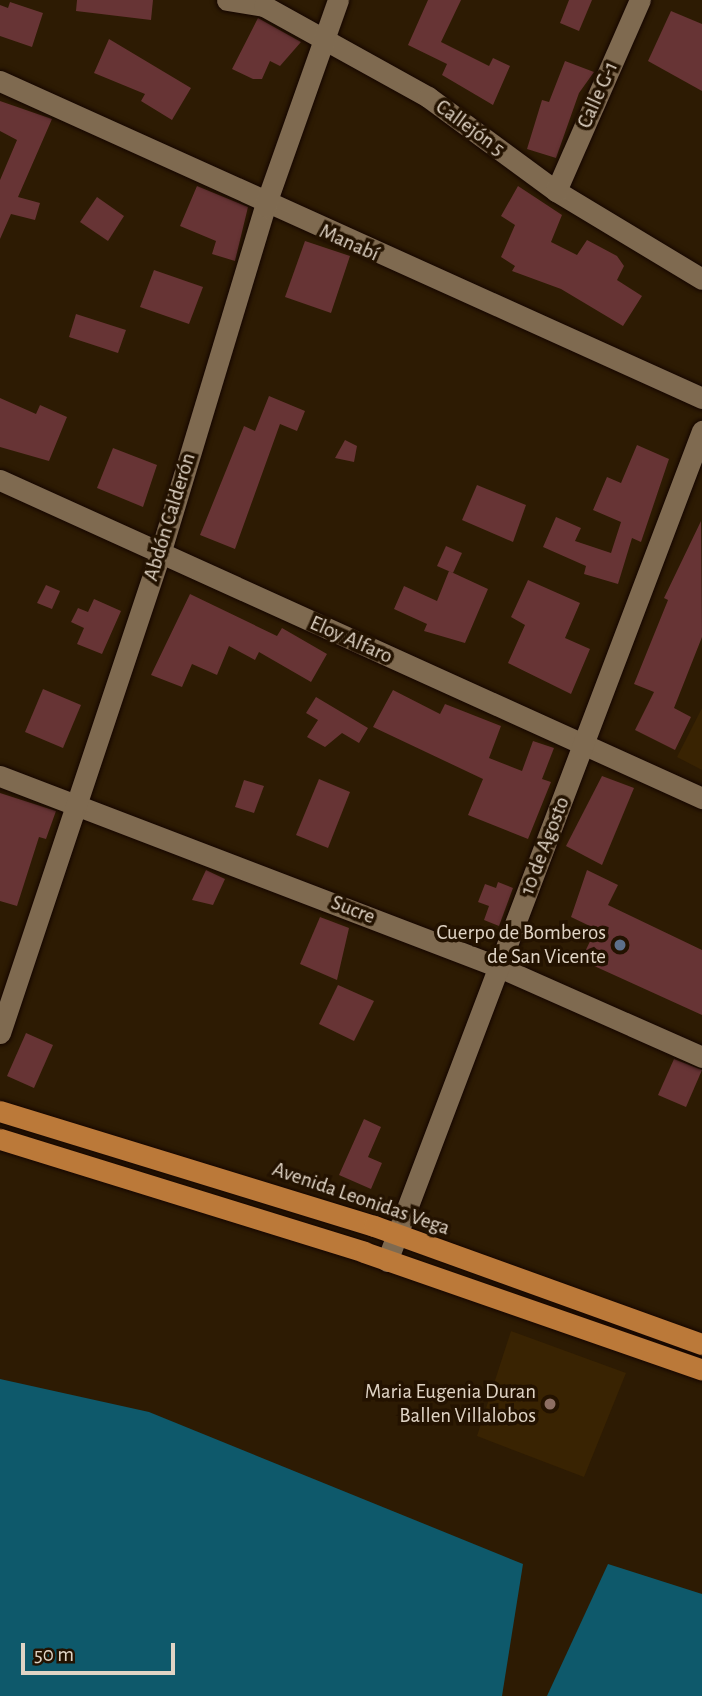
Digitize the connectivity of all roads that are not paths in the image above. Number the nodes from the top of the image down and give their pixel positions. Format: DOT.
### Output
graph roads {
  1 [pos="227,0"];
  2 [pos="338,0"];
  3 [pos="640,0"];
  4 [pos="326,40"];
  5 [pos="0,81"];
  6 [pos="556,191"];
  7 [pos="265,206"];
  8 [pos="702,279"];
  9 [pos="702,398"];
  10 [pos="702,431"];
  11 [pos="0,480"];
  12 [pos="160,554"];
  13 [pos="583,744"];
  14 [pos="0,776"];
  15 [pos="702,798"];
  16 [pos="75,803"];
  17 [pos="499,967"];
  18 [pos="0,1033"];
  19 [pos="702,1057"];
  20 [pos="0,1111"];
  21 [pos="0,1139"];
  22 [pos="396,1235"];
  23 [pos="387,1261"];
  24 [pos="702,1344"];
  25 [pos="702,1370"];
  1 -- 4 [label="street, Callejón 5"];
  2 -- 4 [label="street, Abdón Calderón"];
  3 -- 6 [label="street, Calle G-1"];
  4 -- 6 [label="street, Callejón 5"];
  4 -- 7 [label="street, Abdón Calderón"];
  5 -- 7 [label="street, Manabí"];
  6 -- 8 [label="street, Callejón 5"];
  7 -- 9 [label="street, Manabí"];
  7 -- 12 [label="street, Abdón Calderón"];
  10 -- 13 [label="street, 10 de Agosto"];
  11 -- 12 [label="street, Eloy Alfaro"];
  12 -- 13 [label="street, Eloy Alfaro"];
  12 -- 16 [label="street, Abdón Calderón"];
  13 -- 15 [label="street, Eloy Alfaro"];
  13 -- 17 [label="street, 10 de Agosto"];
  14 -- 16 [label="street, Sucre"];
  16 -- 17 [label="street, Sucre"];
  16 -- 18 [label="street, Abdón Calderón"];
  17 -- 19 [label="street, Sucre"];
  17 -- 22 [label="street, 10 de Agosto"];
  20 -- 22 [label="highway, Avenida Leonidas Vega"];
  21 -- 23 [label="highway"];
  22 -- 23 [label="street, 10 de Agosto"];
  22 -- 24 [label="highway, Avenida Leonidas Vega"];
  23 -- 25 [label="highway"];
}
